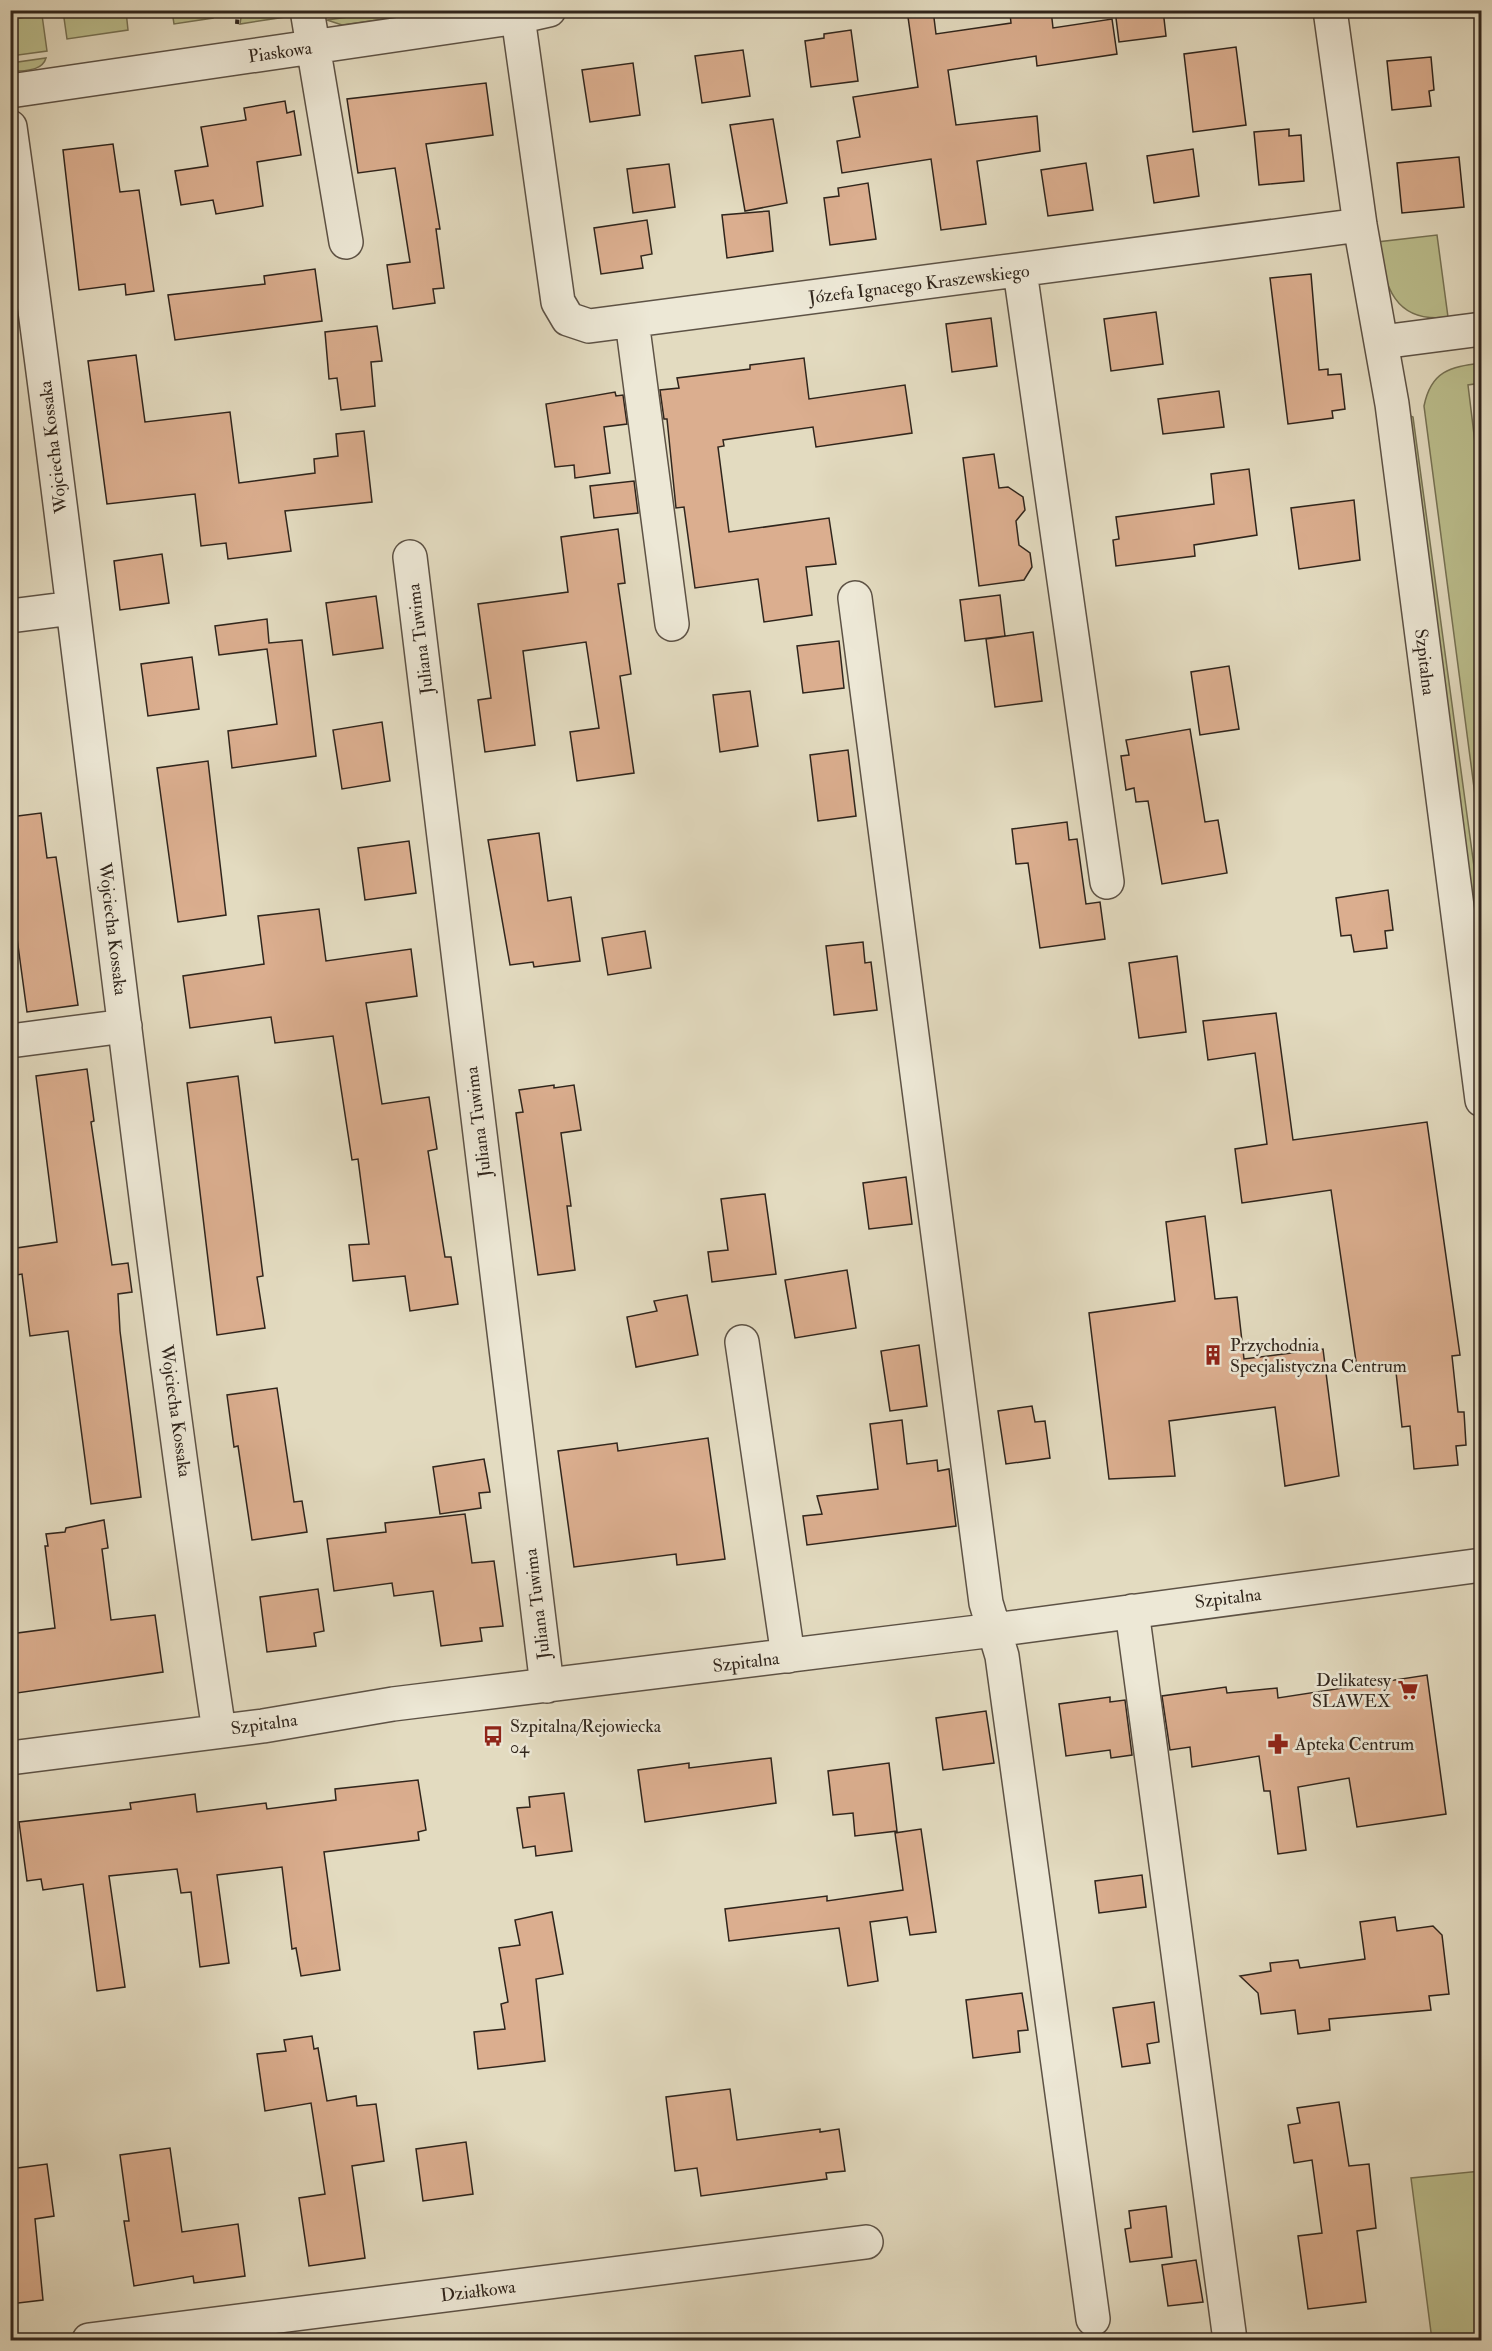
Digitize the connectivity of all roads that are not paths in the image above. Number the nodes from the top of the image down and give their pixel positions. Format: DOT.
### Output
graph roads {
  1 [pos="306,10"];
  2 [pos="1330,10"];
  3 [pos="534,14"];
  4 [pos="313,47"];
  5 [pos="10,91"];
  6 [pos="10,127"];
  7 [pos="1360,225"];
  8 [pos="346,242"];
  9 [pos="1020,271"];
  10 [pos="632,321"];
  11 [pos="1482,329"];
  12 [pos="1382,342"];
  13 [pos="410,557"];
  14 [pos="855,598"];
  15 [pos="73,608"];
  16 [pos="10,616"];
  17 [pos="672,624"];
  18 [pos="1107,882"];
  19 [pos="1476,1006"];
  20 [pos="125,1026"];
  21 [pos="10,1041"];
  22 [pos="1482,1100"];
  23 [pos="742,1342"];
  24 [pos="1482,1565"];
  25 [pos="1132,1611"];
  26 [pos="994,1630"];
  27 [pos="788,1656"];
  28 [pos="546,1686"];
  29 [pos="219,1731"];
  30 [pos="10,1758"];
  31 [pos="866,2242"];
  32 [pos="1093,2319"];
  33 [pos="88,2340"];
  34 [pos="1230,2340"];
  1 -- 4 [label="street"];
  2 -- 7 [label="street"];
  3 -- 4 [label="street, Piaskowa"];
  3 -- 10 [label="street, Józefa Ignacego Kraszewskiego"];
  4 -- 5 [label="street, Piaskowa"];
  4 -- 8 [label="street"];
  6 -- 15 [label="street, Wojciecha Kossaka"];
  7 -- 9 [label="street, Józefa Ignacego Kraszewskiego"];
  7 -- 12 [label="street, Szpitalna"];
  9 -- 10 [label="street, Józefa Ignacego Kraszewskiego"];
  9 -- 18 [label="street"];
  10 -- 17 [label="street"];
  11 -- 12 [label="street"];
  12 -- 19 [label="street, Szpitalna"];
  13 -- 28 [label="street, Juliana Tuwima"];
  14 -- 26 [label="street"];
  15 -- 16 [label="street"];
  15 -- 20 [label="street, Wojciecha Kossaka"];
  19 -- 22 [label="street, Szpitalna"];
  20 -- 21 [label="street"];
  20 -- 29 [label="street, Wojciecha Kossaka"];
  23 -- 27 [label="street"];
  24 -- 25 [label="street, Szpitalna"];
  25 -- 26 [label="street, Szpitalna"];
  25 -- 34 [label="street"];
  26 -- 27 [label="street, Szpitalna"];
  26 -- 32 [label="street"];
  27 -- 28 [label="street, Szpitalna"];
  28 -- 29 [label="street, Szpitalna"];
  29 -- 30 [label="street, Szpitalna"];
  31 -- 33 [label="street, Działkowa"];
}
